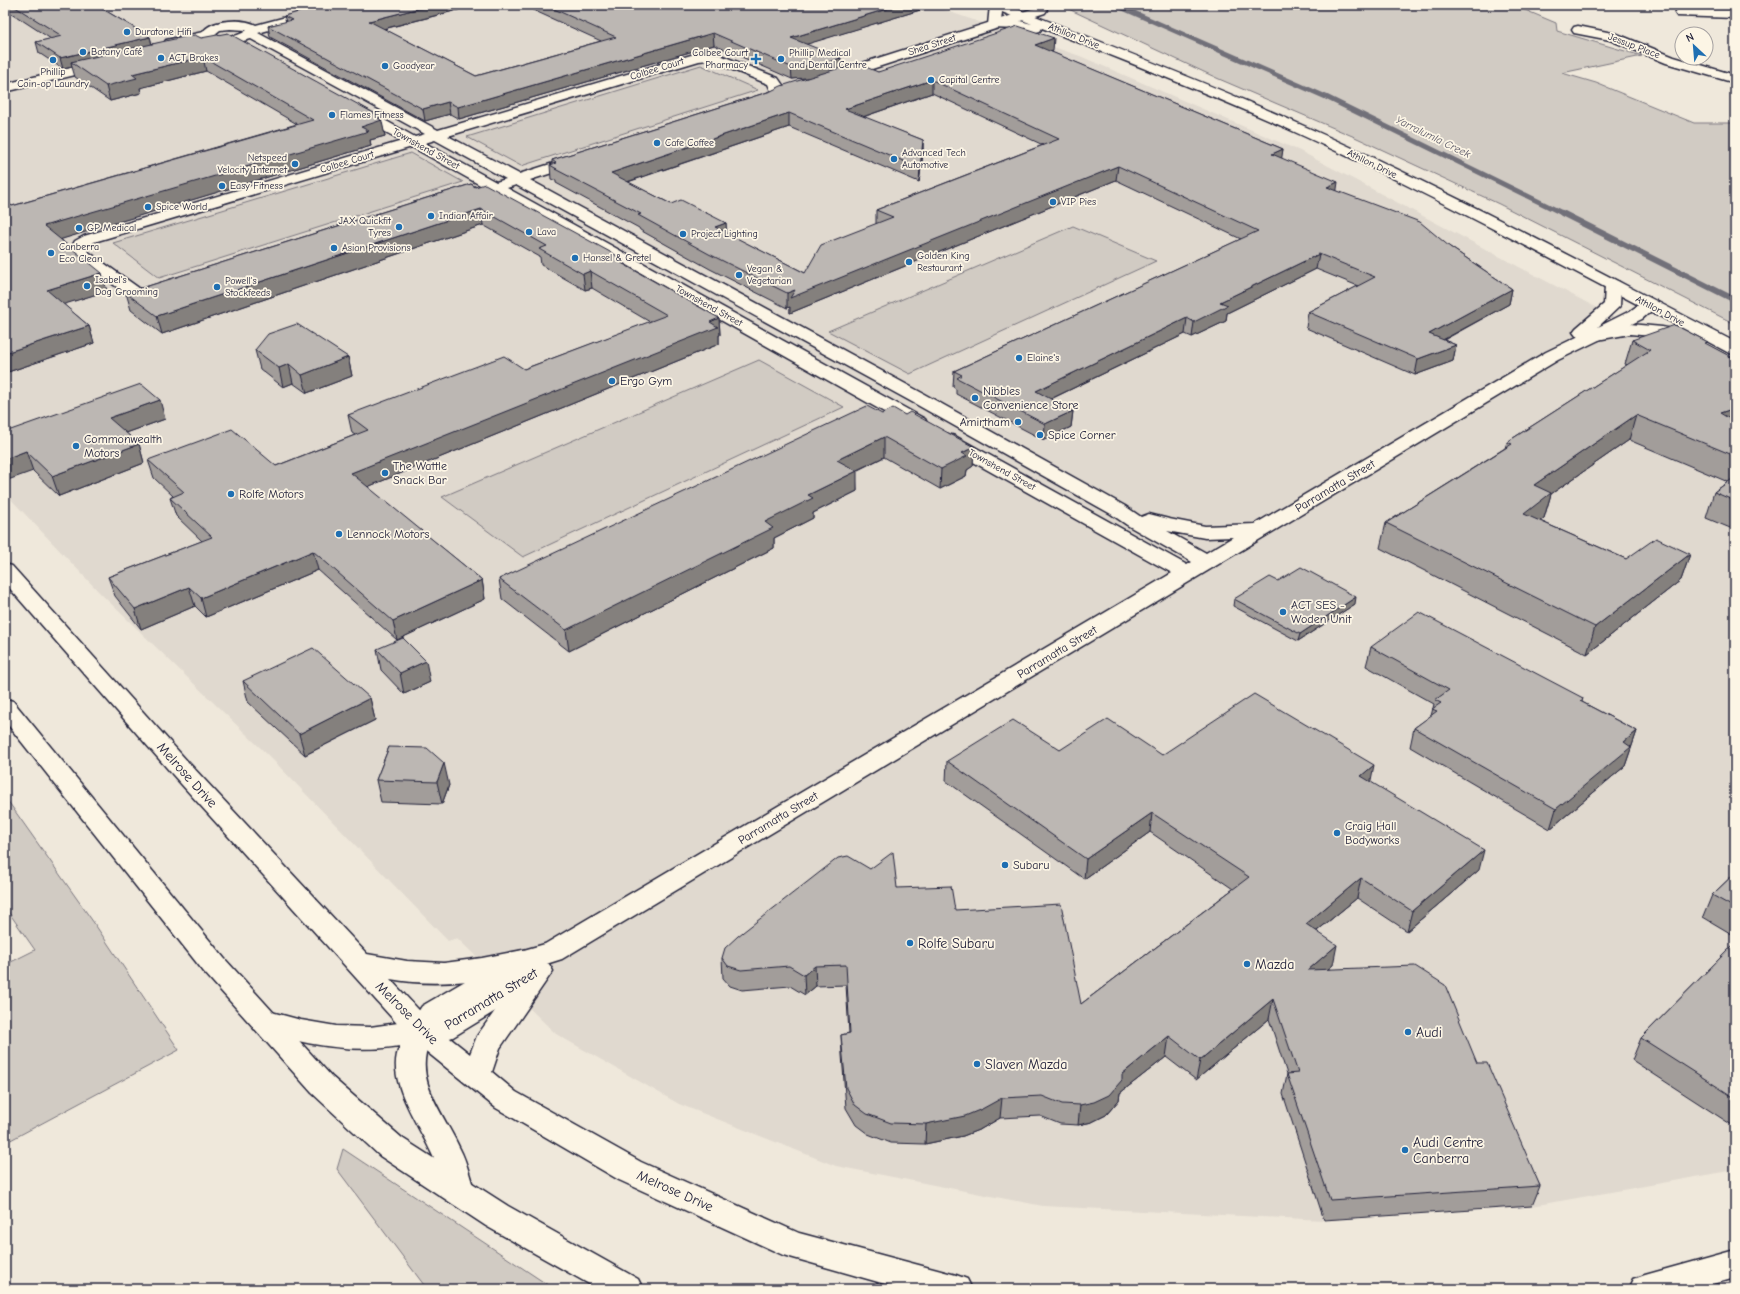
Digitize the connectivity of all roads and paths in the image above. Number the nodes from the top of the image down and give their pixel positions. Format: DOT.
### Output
graph roads {
  1 [pos="319,5"];
  2 [pos="345,5"];
  3 [pos="996,5"];
  4 [pos="1031,10"];
  5 [pos="1681,12"];
  6 [pos="1735,14"];
  7 [pos="994,25"];
  8 [pos="251,30"];
  9 [pos="1578,30"];
  10 [pos="1066,32"];
  11 [pos="219,38"];
  12 [pos="160,49"];
  13 [pos="270,62"];
  14 [pos="1735,79"];
  15 [pos="823,81"];
  16 [pos="5,82"];
  17 [pos="5,88"];
  18 [pos="342,102"];
  19 [pos="437,135"];
  20 [pos="414,142"];
  21 [pos="518,180"];
  22 [pos="494,187"];
  23 [pos="1613,278"];
  24 [pos="1650,305"];
  25 [pos="1596,335"];
  26 [pos="1735,335"];
  27 [pos="1735,350"];
  28 [pos="1560,352"];
  29 [pos="1118,510"];
  30 [pos="1261,530"];
  31 [pos="1207,562"];
  32 [pos="5,570"];
  33 [pos="1188,574"];
  34 [pos="5,706"];
  35 [pos="538,961"];
  36 [pos="358,963"];
  37 [pos="264,1021"];
  38 [pos="421,1031"];
  39 [pos="477,1076"];
  40 [pos="460,1192"];
  41 [pos="1735,1264"];
  42 [pos="627,1289"];
  43 [pos="956,1289"];
  44 [pos="1644,1289"];
  1 -- 8 [label="street"];
  2 -- 8 [label="street"];
  3 -- 4 [label="street, Athllon Drive"];
  3 -- 7 [label="street"];
  4 -- 7 [label="street, Shea Street"];
  4 -- 10 [label="street, Athllon Drive"];
  4 -- 23 [label="street, Athllon Drive"];
  5 -- 6 [label="street"];
  7 -- 10 [label="street"];
  7 -- 15 [label="street, Shea Street"];
  8 -- 11 [label="street"];
  8 -- 11 [label="street"];
  8 -- 19 [label="street, Townshend Street"];
  9 -- 14 [label="street, Jessup Place"];
  10 -- 23 [label="street, Athllon Drive"];
  11 -- 12 [label="street"];
  11 -- 13 [label="street"];
  16 -- 17 [label="street"];
  18 -- 20 [label="street, Townshend Street"];
  19 -- 20 [label="street, Colbee Court"];
  19 -- 21 [label="street, Townshend Street"];
  19 -- 21 [label="street, Colbee Court"];
  20 -- 22 [label="street, Townshend Street"];
  20 -- 22 [label="street, Colbee Court"];
  21 -- 22 [label="street, Colbee Court"];
  21 -- 29 [label="street, Townshend Street"];
  22 -- 33 [label="street, Townshend Street"];
  23 -- 24 [label="street, Athllon Drive"];
  23 -- 26 [label="street, Athllon Drive"];
  23 -- 28 [label="street, Parramatta Street"];
  24 -- 25 [label="street, Parramatta Street"];
  24 -- 27 [label="street, Athllon Drive"];
  25 -- 27 [label="street"];
  25 -- 28 [label="street, Parramatta Street"];
  28 -- 30 [label="street, Parramatta Street"];
  29 -- 30 [label="street, Townshend Street"];
  29 -- 31 [label="street, Townshend Street"];
  30 -- 31 [label="street, Parramatta Street"];
  31 -- 33 [label="street, Parramatta Street"];
  32 -- 36 [label="street, Melrose Drive"];
  33 -- 35 [label="street, Parramatta Street"];
  34 -- 37 [label="street"];
  35 -- 36 [label="street"];
  35 -- 38 [label="street, Parramatta Street"];
  35 -- 39 [label="street"];
  36 -- 38 [label="street, Melrose Drive"];
  37 -- 38 [label="street"];
  37 -- 40 [label="street"];
  38 -- 39 [label="street, Melrose Drive"];
  38 -- 40 [label="street, Parramatta Street"];
  39 -- 43 [label="street, Melrose Drive"];
  40 -- 42 [label="street"];
  41 -- 44 [label="street"];
}
